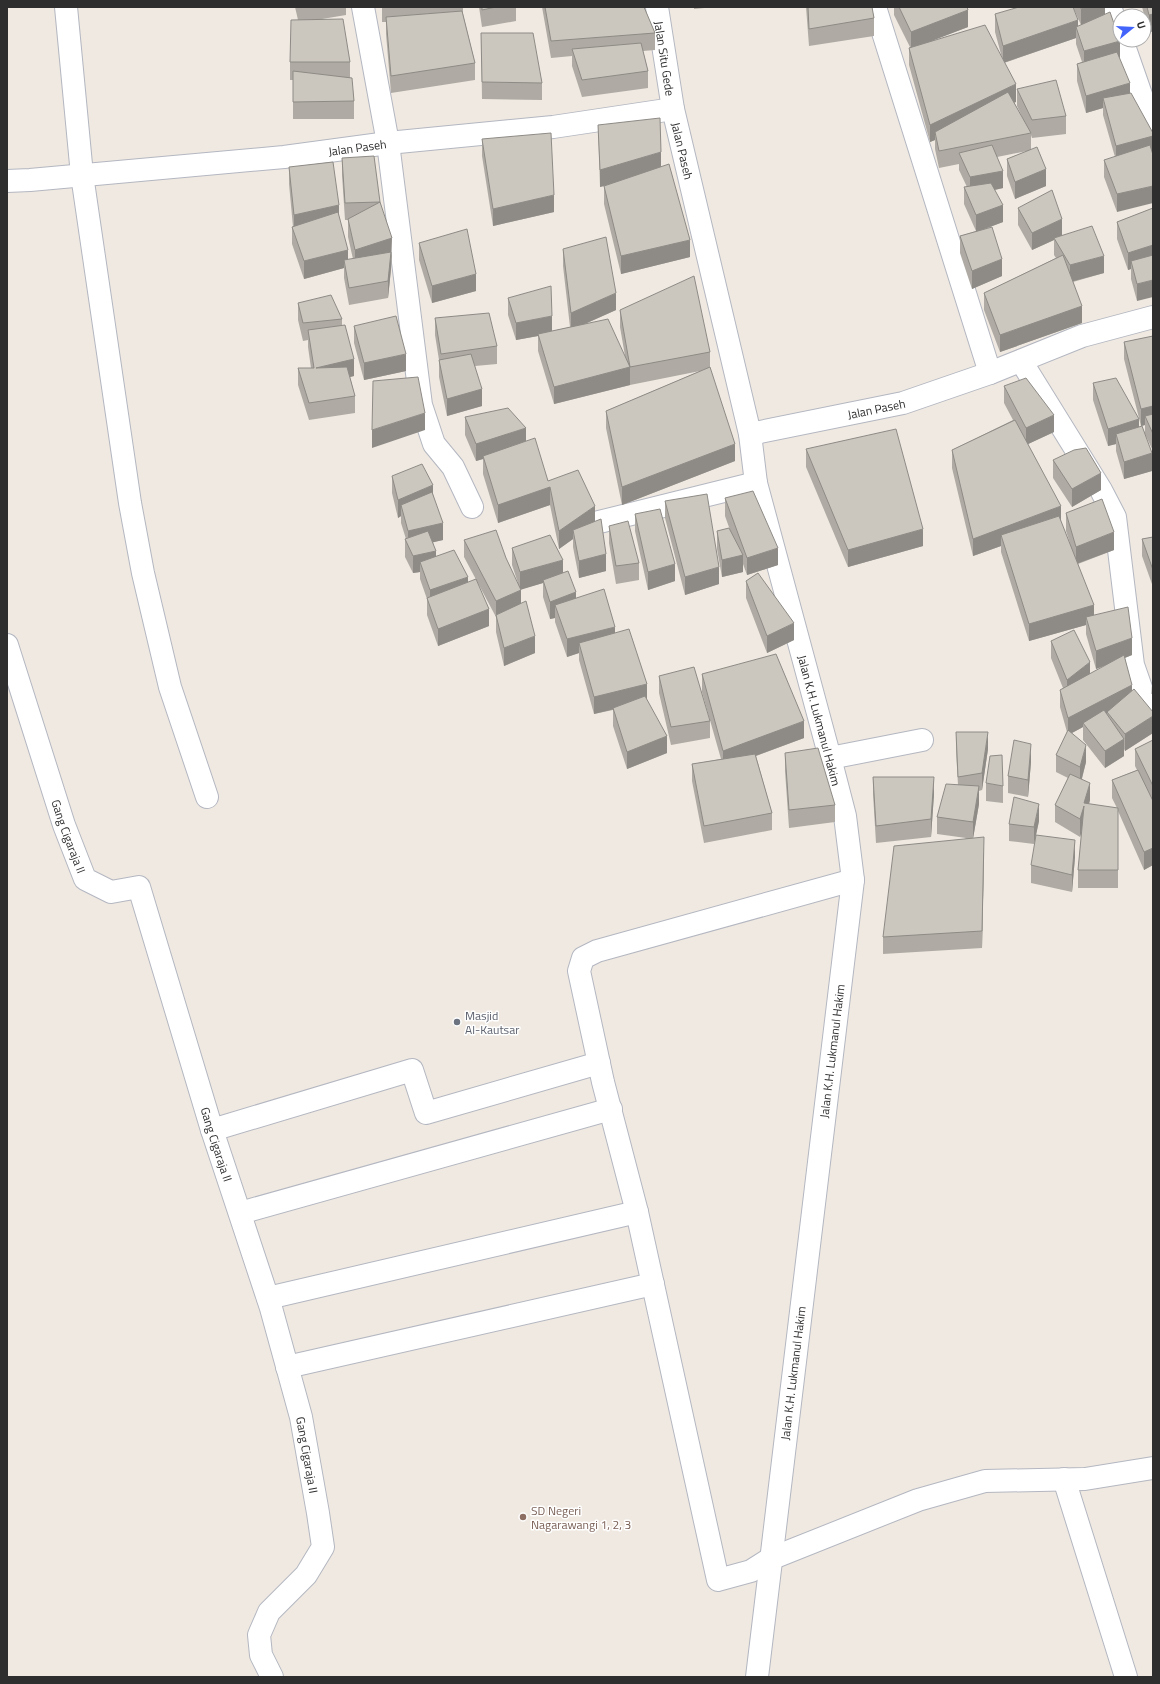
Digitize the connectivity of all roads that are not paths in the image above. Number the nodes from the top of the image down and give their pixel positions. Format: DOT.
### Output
graph roads {
  1 [pos="66,7"];
  2 [pos="363,7"];
  3 [pos="657,7"];
  4 [pos="875,7"];
  5 [pos="1125,48"];
  6 [pos="673,109"];
  7 [pos="1153,129"];
  8 [pos="388,143"];
  9 [pos="82,175"];
  10 [pos="7,181"];
  11 [pos="1153,317"];
  12 [pos="1021,361"];
  13 [pos="990,374"];
  14 [pos="750,434"];
  15 [pos="756,482"];
  16 [pos="472,507"];
  17 [pos="596,523"];
  18 [pos="7,646"];
  19 [pos="1153,713"];
  20 [pos="922,740"];
  21 [pos="830,758"];
  22 [pos="207,797"];
  23 [pos="853,880"];
  24 [pos="599,1063"];
  25 [pos="610,1109"];
  26 [pos="212,1130"];
  27 [pos="638,1212"];
  28 [pos="240,1213"];
  29 [pos="653,1284"];
  30 [pos="268,1298"];
  31 [pos="287,1367"];
  32 [pos="1153,1468"];
  33 [pos="1064,1479"];
  34 [pos="770,1559"];
  35 [pos="272,1677"];
  36 [pos="757,1677"];
  37 [pos="1126,1677"];
  1 -- 9 [label="street"];
  2 -- 8 [label="street"];
  3 -- 6 [label="street, Jalan Situ Gede"];
  4 -- 13 [label="street"];
  5 -- 7 [label="street"];
  6 -- 8 [label="street, Jalan Paseh"];
  6 -- 14 [label="street, Jalan Paseh"];
  8 -- 9 [label="street, Jalan Paseh"];
  8 -- 16 [label="street"];
  9 -- 10 [label="street, Jalan Paseh"];
  9 -- 22 [label="street"];
  11 -- 12 [label="street, Jalan Paseh"];
  12 -- 13 [label="street, Jalan Paseh"];
  12 -- 19 [label="street"];
  13 -- 14 [label="street, Jalan Paseh"];
  14 -- 15 [label="street, Jalan K.H. Lukmanul Hakim"];
  15 -- 17 [label="street"];
  15 -- 21 [label="street, Jalan K.H. Lukmanul Hakim"];
  18 -- 26 [label="street, Gang Cigaraja II"];
  20 -- 21 [label="street"];
  21 -- 23 [label="street, Jalan K.H. Lukmanul Hakim"];
  23 -- 24 [label="street"];
  23 -- 34 [label="street, Jalan K.H. Lukmanul Hakim"];
  24 -- 25 [label="street"];
  24 -- 26 [label="street"];
  25 -- 27 [label="street"];
  25 -- 28 [label="street"];
  26 -- 28 [label="street, Gang Cigaraja II"];
  27 -- 29 [label="street"];
  27 -- 30 [label="street"];
  28 -- 30 [label="street, Gang Cigaraja II"];
  29 -- 31 [label="street"];
  29 -- 34 [label="street"];
  30 -- 31 [label="street, Gang Cigaraja II"];
  31 -- 35 [label="street, Gang Cigaraja II"];
  32 -- 33 [label="street"];
  33 -- 34 [label="street"];
  33 -- 37 [label="street"];
  34 -- 36 [label="street, Jalan K.H. Lukmanul Hakim"];
}
